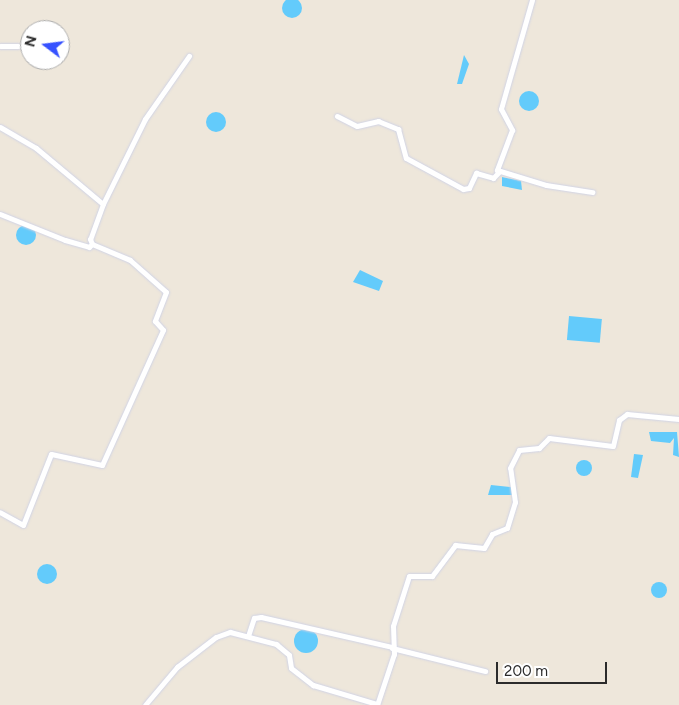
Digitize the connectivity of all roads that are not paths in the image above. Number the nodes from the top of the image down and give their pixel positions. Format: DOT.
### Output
graph roads {
  1 [pos="532,0"];
  2 [pos="0,46"];
  3 [pos="18,46"];
  4 [pos="189,56"];
  5 [pos="337,116"];
  6 [pos="0,127"];
  7 [pos="498,172"];
  8 [pos="592,192"];
  9 [pos="103,204"];
  10 [pos="0,214"];
  11 [pos="92,244"];
  12 [pos="679,418"];
  13 [pos="0,512"];
  14 [pos="248,636"];
  15 [pos="392,648"];
  16 [pos="486,671"];
  17 [pos="147,705"];
  18 [pos="377,705"];
  1 -- 7 [label="street"];
  2 -- 3 [label="street"];
  4 -- 9 [label="street"];
  5 -- 7 [label="street"];
  6 -- 9 [label="street"];
  7 -- 8 [label="street"];
  9 -- 11 [label="street"];
  10 -- 11 [label="street"];
  11 -- 13 [label="street"];
  12 -- 15 [label="street"];
  14 -- 15 [label="street"];
  14 -- 17 [label="street"];
  14 -- 18 [label="street"];
  15 -- 16 [label="street"];
  15 -- 18 [label="street"];
}
